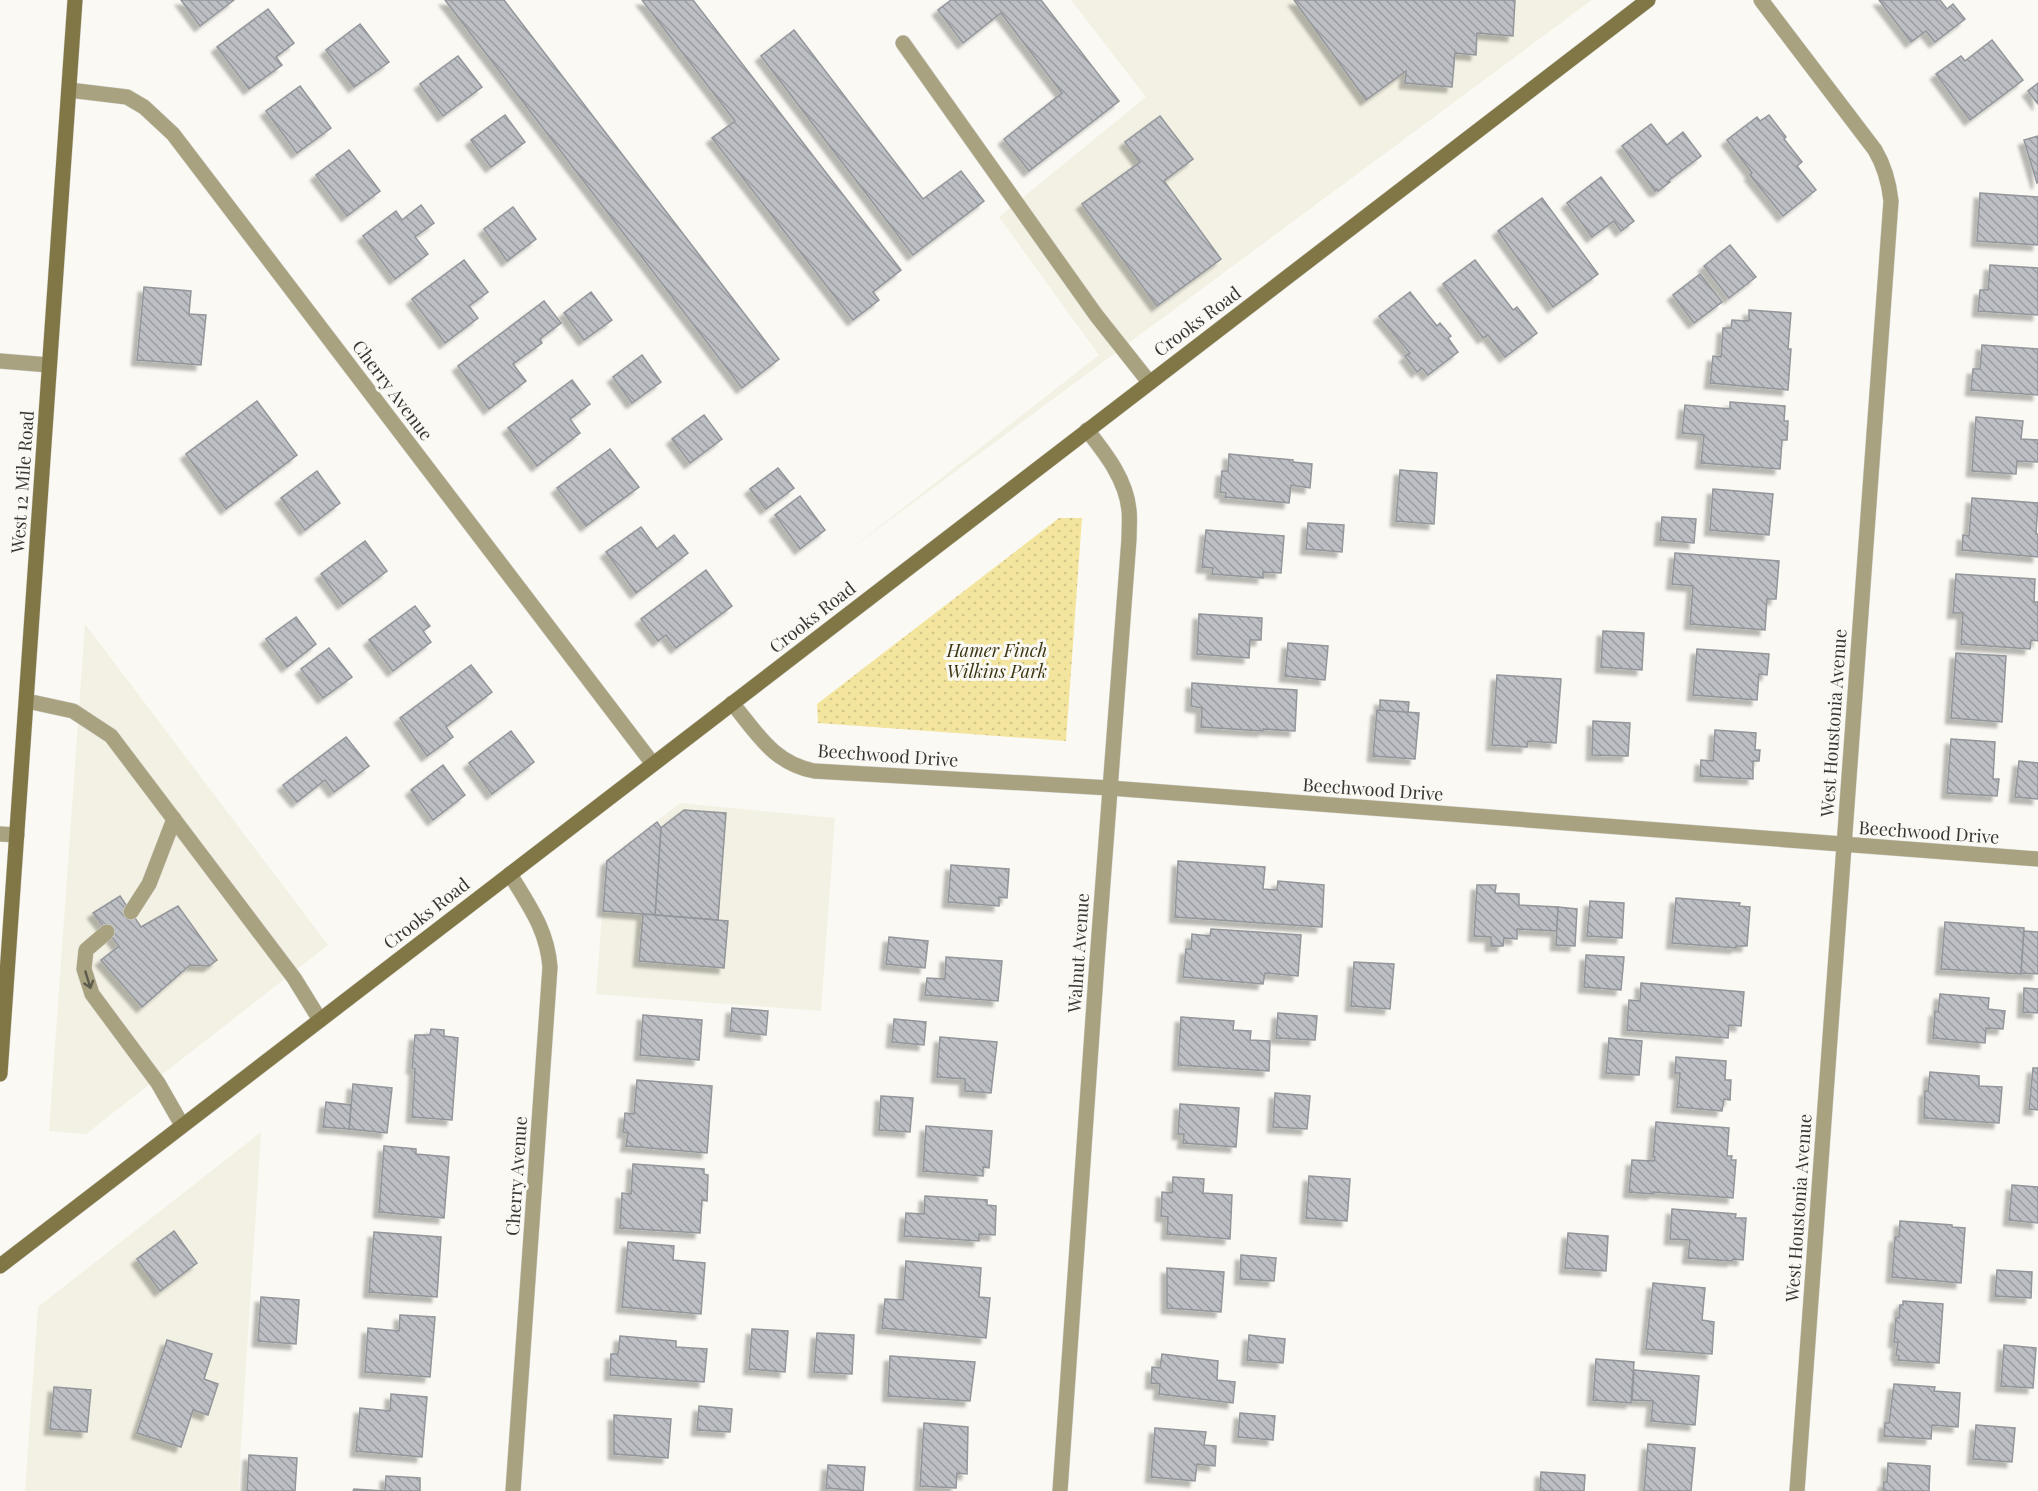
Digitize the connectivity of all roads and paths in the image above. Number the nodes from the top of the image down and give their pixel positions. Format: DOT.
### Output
graph roads {
  1 [pos="75,0"];
  2 [pos="1648,0"];
  3 [pos="1761,0"];
  4 [pos="903,43"];
  5 [pos="69,90"];
  6 [pos="0,361"];
  7 [pos="49,364"];
  8 [pos="1149,382"];
  9 [pos="1087,430"];
  10 [pos="27,701"];
  11 [pos="732,703"];
  12 [pos="653,764"];
  13 [pos="1110,788"];
  14 [pos="174,819"];
  15 [pos="0,834"];
  16 [pos="17,835"];
  17 [pos="1844,845"];
  18 [pos="2038,859"];
  19 [pos="510,874"];
  20 [pos="131,912"];
  21 [pos="107,932"];
  22 [pos="320,1020"];
  23 [pos="0,1074"];
  24 [pos="182,1125"];
  25 [pos="0,1266"];
  26 [pos="513,1491"];
  27 [pos="1060,1491"];
  28 [pos="1797,1491"];
  1 -- 5 [label="main road, West 12 Mile Road"];
  2 -- 8 [label="main road, Crooks Road"];
  3 -- 17 [label="street, West Houstonia Avenue"];
  4 -- 8 [label="street"];
  5 -- 7 [label="main road, West 12 Mile Road"];
  5 -- 12 [label="street, Cherry Avenue"];
  6 -- 7 [label="street"];
  7 -- 10 [label="main road, West 12 Mile Road"];
  8 -- 9 [label="main road, Crooks Road"];
  9 -- 11 [label="main road, Crooks Road"];
  9 -- 13 [label="street, Walnut Avenue"];
  10 -- 14 [label="street"];
  10 -- 16 [label="main road, West 12 Mile Road"];
  11 -- 12 [label="main road, Crooks Road"];
  11 -- 13 [label="street, Beechwood Drive"];
  12 -- 19 [label="main road, Crooks Road"];
  13 -- 17 [label="street, Beechwood Drive"];
  13 -- 27 [label="street, Walnut Avenue"];
  14 -- 20 [label="street"];
  14 -- 22 [label="street"];
  15 -- 16 [label="street"];
  16 -- 23 [label="main road, West 12 Mile Road"];
  17 -- 18 [label="street, Beechwood Drive"];
  17 -- 28 [label="street, West Houstonia Avenue"];
  19 -- 22 [label="main road, Crooks Road"];
  19 -- 26 [label="street, Cherry Avenue"];
  21 -- 24 [label="street, one-way"];
  22 -- 24 [label="main road, Crooks Road"];
  24 -- 25 [label="main road, Crooks Road"];
}
